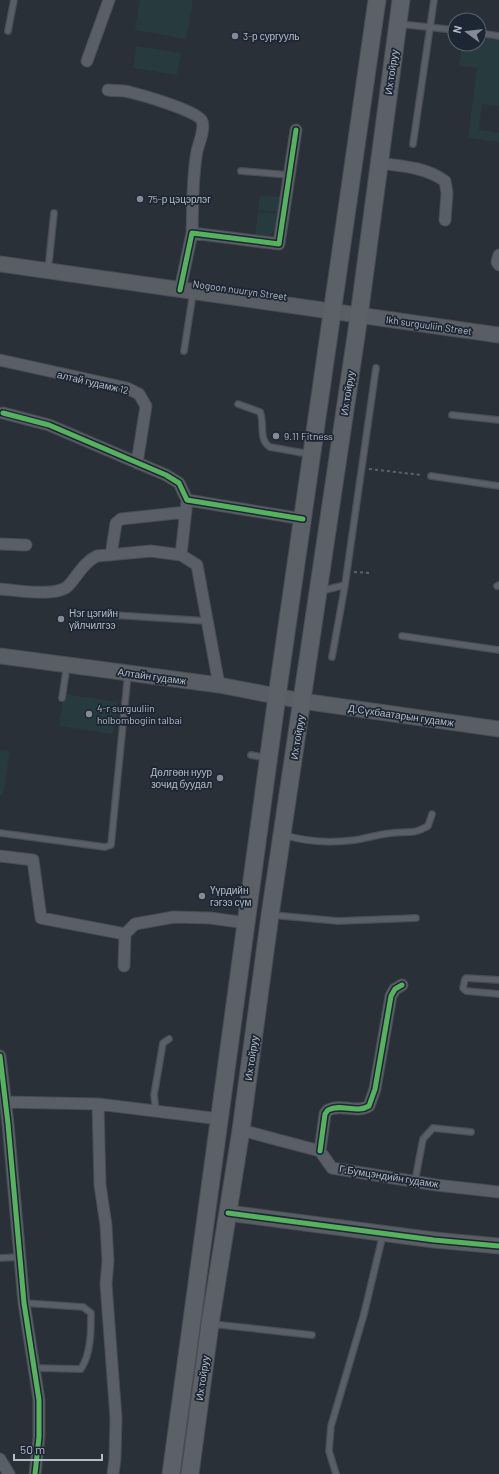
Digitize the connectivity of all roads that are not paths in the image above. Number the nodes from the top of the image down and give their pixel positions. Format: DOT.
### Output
graph roads {
  1 [pos="14,0"];
  2 [pos="109,0"];
  3 [pos="377,0"];
  4 [pos="401,0"];
  5 [pos="434,0"];
  6 [pos="398,24"];
  7 [pos="431,27"];
  8 [pos="447,29"];
  9 [pos="8,32"];
  10 [pos="487,34"];
  11 [pos="499,36"];
  12 [pos="87,61"];
  13 [pos="108,90"];
  14 [pos="296,130"];
  15 [pos="413,144"];
  16 [pos="379,163"];
  17 [pos="241,171"];
  18 [pos="289,175"];
  19 [pos="54,213"];
  20 [pos="445,220"];
  21 [pos="192,233"];
  22 [pos="499,255"];
  23 [pos="0,264"];
  24 [pos="499,265"];
  25 [pos="48,271"];
  26 [pos="187,291"];
  27 [pos="333,312"];
  28 [pos="359,316"];
  29 [pos="499,335"];
  30 [pos="184,351"];
  31 [pos="0,360"];
  32 [pos="376,368"];
  33 [pos="238,404"];
  34 [pos="3,413"];
  35 [pos="452,415"];
  36 [pos="499,420"];
  37 [pos="312,454"];
  38 [pos="137,463"];
  39 [pos="432,476"];
  40 [pos="499,486"];
  41 [pos="187,500"];
  42 [pos="186,512"];
  43 [pos="303,519"];
  44 [pos="0,544"];
  45 [pos="26,545"];
  46 [pos="111,555"];
  47 [pos="181,555"];
  48 [pos="345,585"];
  49 [pos="0,589"];
  50 [pos="319,592"];
  51 [pos="98,614"];
  52 [pos="207,621"];
  53 [pos="402,636"];
  54 [pos="499,650"];
  55 [pos="0,656"];
  56 [pos="332,657"];
  57 [pos="67,665"];
  58 [pos="128,673"];
  59 [pos="219,685"];
  60 [pos="277,696"];
  61 [pos="62,698"];
  62 [pos="302,701"];
  63 [pos="499,729"];
  64 [pos="251,755"];
  65 [pos="269,758"];
  66 [pos="432,814"];
  67 [pos="0,833"];
  68 [pos="282,834"];
  69 [pos="0,856"];
  70 [pos="270,915"];
  71 [pos="416,918"];
  72 [pos="247,923"];
  73 [pos="125,934"];
  74 [pos="124,966"];
  75 [pos="499,980"];
  76 [pos="402,985"];
  77 [pos="499,994"];
  78 [pos="169,1039"];
  79 [pos="0,1056"];
  80 [pos="6,1102"];
  81 [pos="98,1104"];
  82 [pos="156,1111"];
  83 [pos="220,1119"];
  84 [pos="241,1130"];
  85 [pos="471,1132"];
  86 [pos="320,1151"];
  87 [pos="415,1181"];
  88 [pos="499,1192"];
  89 [pos="228,1213"];
  90 [pos="383,1233"];
  91 [pos="499,1246"];
  92 [pos="19,1257"];
  93 [pos="0,1258"];
  94 [pos="24,1303"];
  95 [pos="210,1324"];
  96 [pos="312,1335"];
  97 [pos="34,1368"];
  98 [pos="0,1459"];
  99 [pos="9,1474"];
  100 [pos="35,1474"];
  101 [pos="113,1474"];
  102 [pos="171,1474"];
  103 [pos="190,1474"];
  104 [pos="336,1474"];
  1 -- 9 [label="lane"];
  2 -- 12 [label="street"];
  3 -- 27 [label="main road, Их тойруу"];
  4 -- 6 [label="main road, Их тойруу"];
  5 -- 7 [label="lane"];
  6 -- 7 [label="lane"];
  6 -- 16 [label="main road, Их тойруу"];
  7 -- 8 [label="lane"];
  7 -- 15 [label="lane"];
  10 -- 11 [label="lane"];
  13 -- 21 [label="street"];
  14 -- 18 [label="street"];
  16 -- 20 [label="street"];
  16 -- 28 [label="main road, Их тойруу"];
  17 -- 18 [label="lane"];
  18 -- 21 [label="street"];
  19 -- 25 [label="lane"];
  21 -- 26 [label="street"];
  22 -- 24 [label="street"];
  23 -- 25 [label="main road, Nogoon nuuryn Street"];
  25 -- 26 [label="main road, Nogoon nuuryn Street"];
  26 -- 27 [label="main road, Nogoon nuuryn Street"];
  26 -- 30 [label="lane"];
  27 -- 28 [label="main road, Nogoon nuuryn Street"];
  27 -- 37 [label="main road, Их тойруу"];
  28 -- 29 [label="main road, Ikh surguuliin Street"];
  28 -- 50 [label="main road, Их тойруу"];
  31 -- 38 [label="street, алтай гудамж 12"];
  32 -- 48 [label="lane"];
  33 -- 37 [label="lane"];
  34 -- 38 [label="street"];
  35 -- 36 [label="lane"];
  37 -- 43 [label="main road, Их тойруу"];
  38 -- 41 [label="street"];
  39 -- 40 [label="lane"];
  41 -- 42 [label="street"];
  41 -- 43 [label="street"];
  42 -- 46 [label="street"];
  42 -- 47 [label="street"];
  43 -- 60 [label="main road, Их тойруу"];
  44 -- 45 [label="street"];
  46 -- 47 [label="street"];
  46 -- 49 [label="street"];
  47 -- 52 [label="street"];
  48 -- 50 [label="lane"];
  48 -- 56 [label="lane"];
  50 -- 62 [label="main road, Их тойруу"];
  51 -- 52 [label="lane"];
  52 -- 59 [label="street"];
  53 -- 54 [label="lane"];
  55 -- 57 [label="main road, Алтайн гудамж"];
  57 -- 58 [label="main road, Алтайн гудамж"];
  57 -- 61 [label="lane"];
  58 -- 59 [label="main road, Алтайн гудамж"];
  58 -- 67 [label="lane"];
  59 -- 60 [label="main road, Алтайн гудамж"];
  60 -- 62 [label="main road, Алтайн гудамж"];
  60 -- 65 [label="main road, Их тойруу"];
  62 -- 63 [label="main road, Д.Сүхбаатарын гудамж"];
  62 -- 68 [label="main road, Их тойруу"];
  64 -- 65 [label="lane"];
  65 -- 72 [label="main road, Их тойруу"];
  66 -- 68 [label="lane"];
  68 -- 70 [label="main road, Их тойруу"];
  69 -- 73 [label="street"];
  70 -- 71 [label="lane"];
  70 -- 84 [label="main road, Их тойруу"];
  72 -- 73 [label="street"];
  72 -- 83 [label="main road, Их тойруу"];
  73 -- 74 [label="street"];
  75 -- 77 [label="lane"];
  76 -- 86 [label="street"];
  78 -- 82 [label="lane"];
  79 -- 80 [label="street"];
  80 -- 81 [label="street"];
  80 -- 92 [label="street"];
  81 -- 82 [label="street"];
  81 -- 101 [label="street"];
  82 -- 83 [label="street"];
  83 -- 102 [label="main road, Их тойруу"];
  84 -- 86 [label="street"];
  84 -- 89 [label="main road, Их тойруу"];
  85 -- 87 [label="lane"];
  86 -- 87 [label="street, Г.Бумцэндийн гудамж"];
  87 -- 88 [label="street, Г.Бумцэндийн гудамж"];
  89 -- 90 [label="main road"];
  89 -- 95 [label="main road, Их тойруу"];
  90 -- 91 [label="main road"];
  90 -- 104 [label="lane"];
  92 -- 93 [label="lane"];
  92 -- 94 [label="street"];
  94 -- 97 [label="street"];
  94 -- 97 [label="lane"];
  95 -- 96 [label="lane"];
  95 -- 103 [label="main road, Их тойруу"];
  97 -- 100 [label="street"];
  98 -- 99 [label="street"];
}
